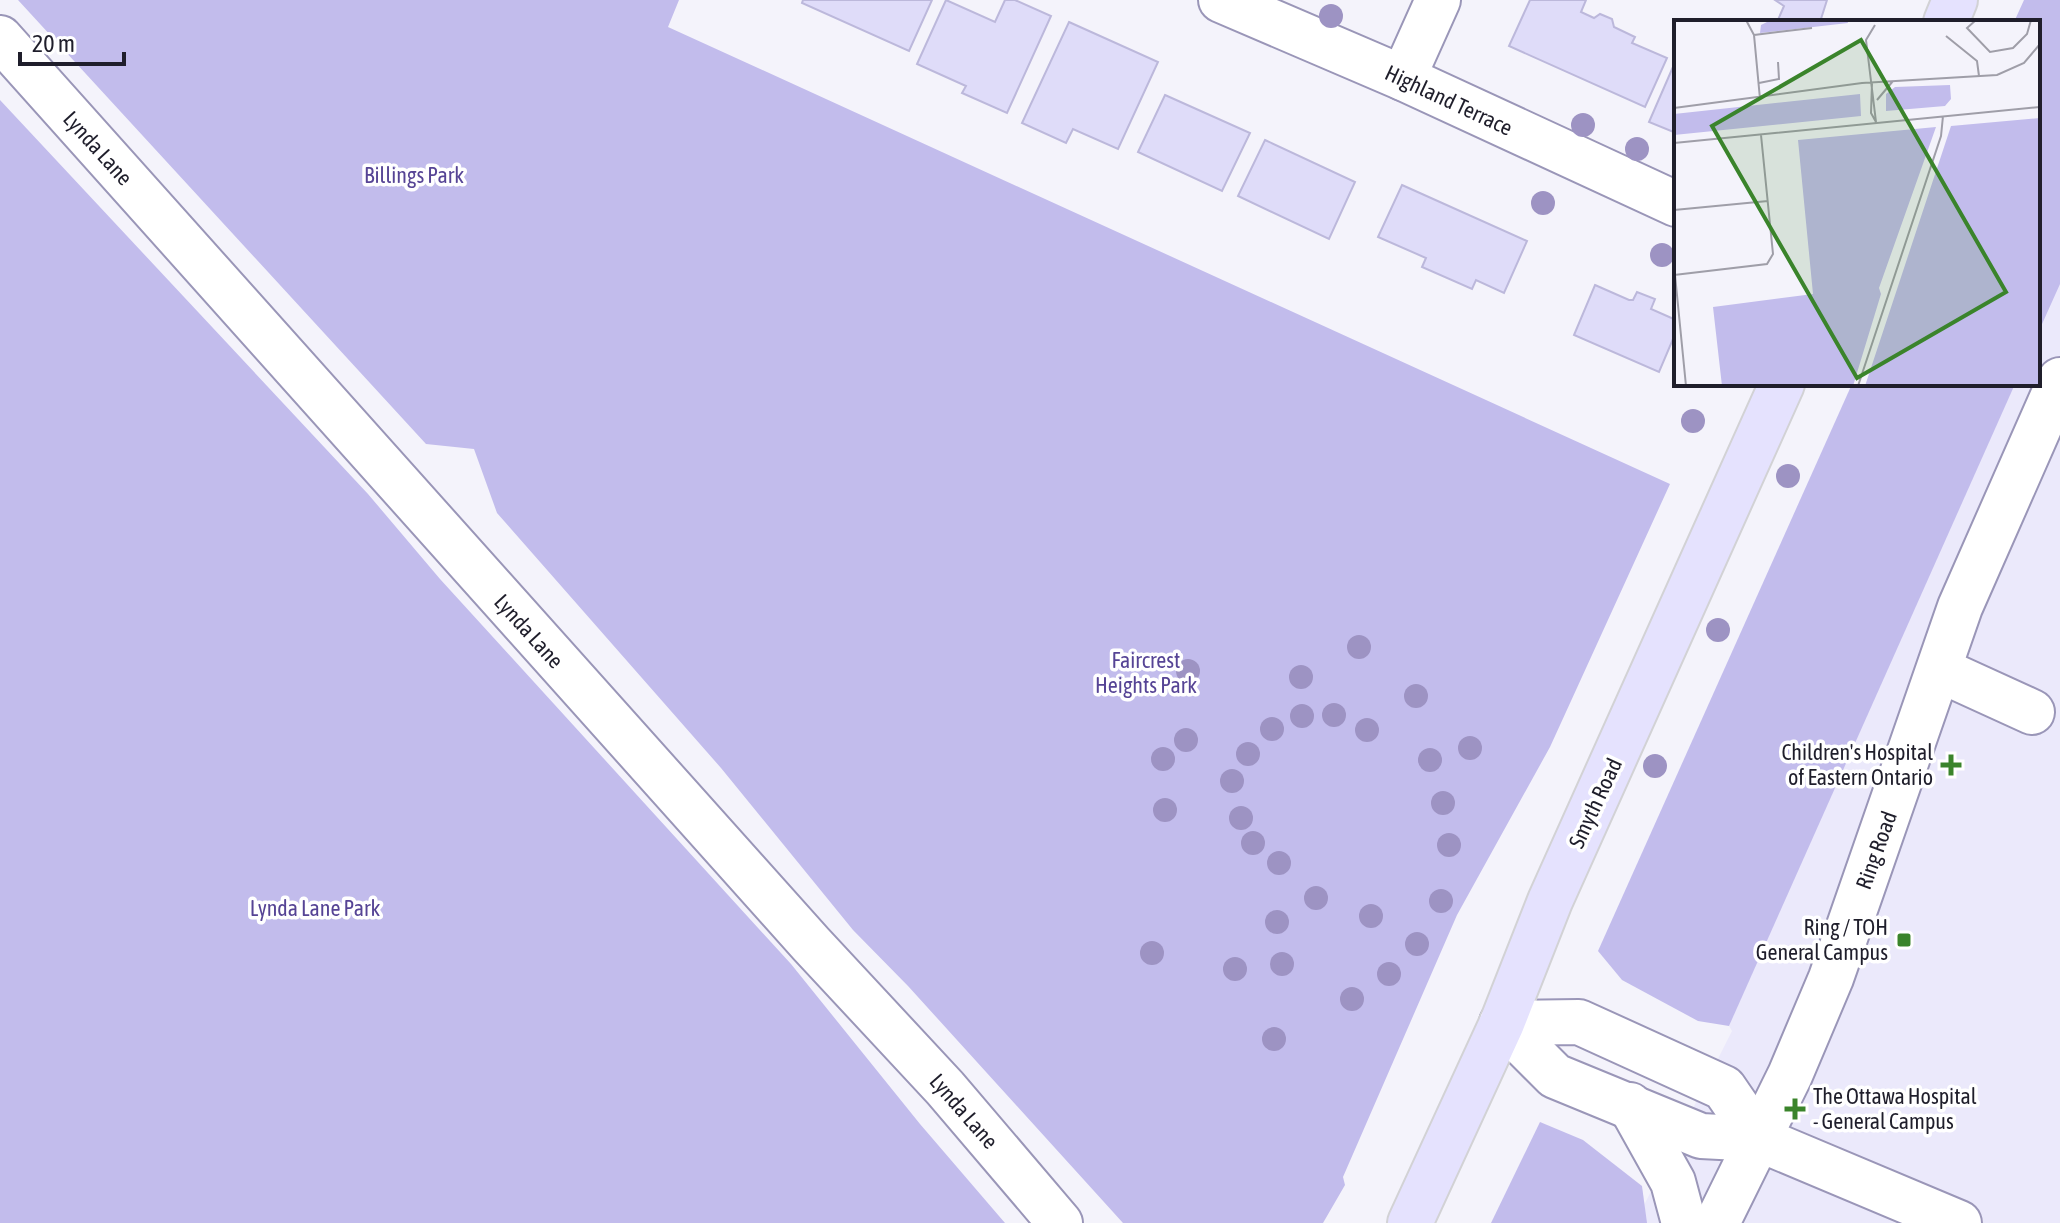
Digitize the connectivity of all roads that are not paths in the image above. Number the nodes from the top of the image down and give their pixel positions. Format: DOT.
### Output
graph roads {
  1 [pos="1221,0"];
  2 [pos="1438,0"];
  3 [pos="1955,0"];
  4 [pos="1947,20"];
  5 [pos="0,38"];
  6 [pos="1403,78"];
  7 [pos="1674,203"];
  8 [pos="1781,386"];
  9 [pos="2058,390"];
  10 [pos="1940,670"];
  11 [pos="2032,712"];
  12 [pos="1502,1023"];
  13 [pos="1630,1105"];
  14 [pos="1759,1139"];
  15 [pos="1060,1223"];
  16 [pos="1410,1223"];
  17 [pos="1684,1223"];
  18 [pos="1717,1223"];
  19 [pos="1959,1223"];
  1 -- 6 [label="street, Highland Terrace"];
  2 -- 6 [label="street"];
  3 -- 4 [label="main road"];
  5 -- 15 [label="street, Lynda Lane"];
  6 -- 7 [label="street, Highland Terrace"];
  8 -- 12 [label="main road, Smyth Road"];
  9 -- 10 [label="street, Ring Road"];
  10 -- 11 [label="street"];
  10 -- 14 [label="street, Ring Road"];
  12 -- 13 [label="street"];
  12 -- 14 [label="street"];
  12 -- 16 [label="main road, Smyth Road"];
  13 -- 14 [label="street"];
  13 -- 17 [label="street"];
  14 -- 18 [label="street, Ring Road"];
  14 -- 19 [label="street"];
}
